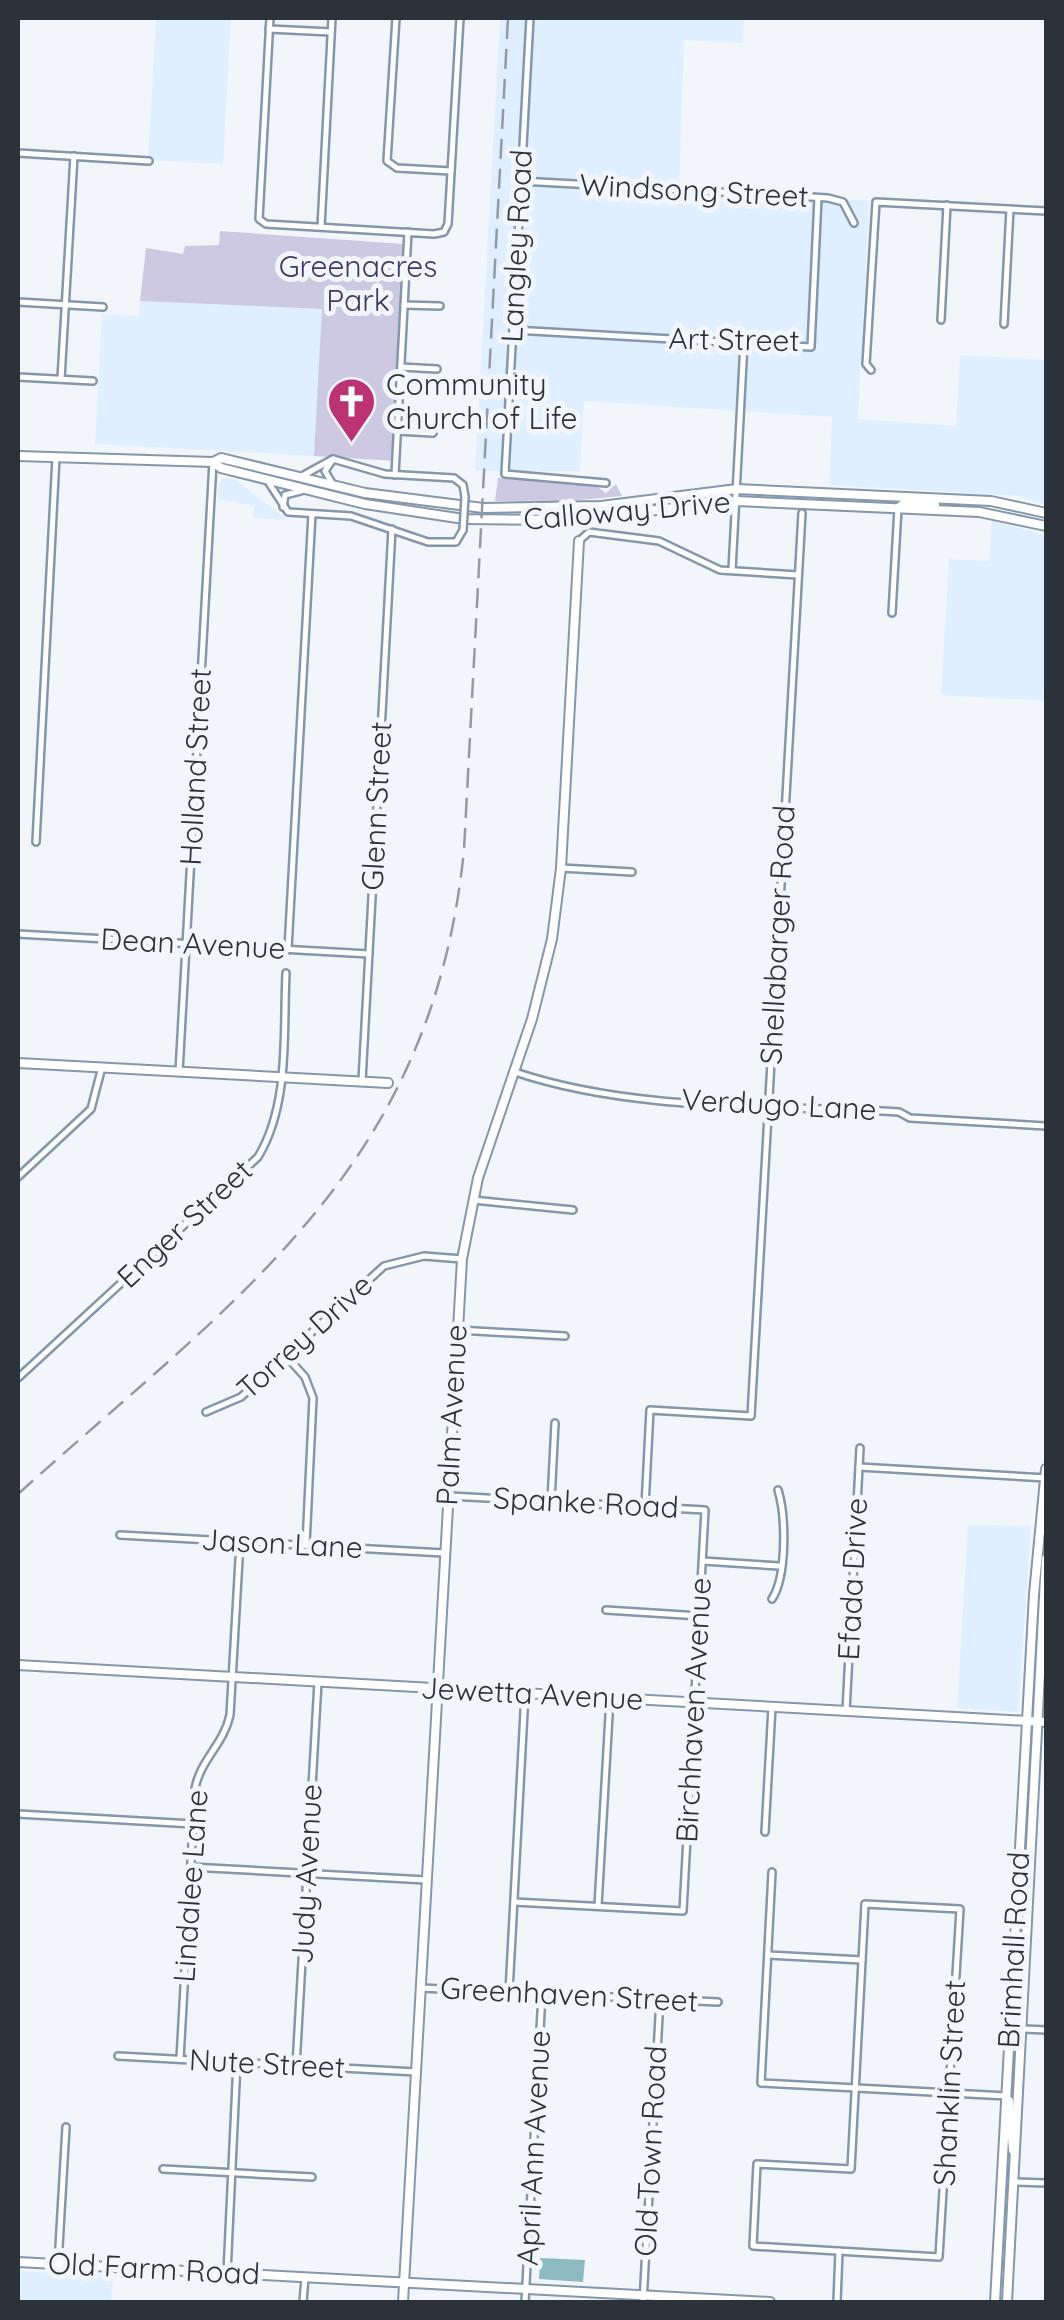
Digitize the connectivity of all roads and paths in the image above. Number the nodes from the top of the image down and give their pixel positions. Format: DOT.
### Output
graph roads {
  1 [pos="270,18"];
  2 [pos="332,18"];
  3 [pos="396,18"];
  4 [pos="460,18"];
  5 [pos="530,18"];
  6 [pos="269,30"];
  7 [pos="331,32"];
  8 [pos="18,153"];
  9 [pos="74,156"];
  10 [pos="149,161"];
  11 [pos="450,171"];
  12 [pos="521,181"];
  13 [pos="818,198"];
  14 [pos="947,205"];
  15 [pos="1010,208"];
  16 [pos="1046,211"];
  17 [pos="854,223"];
  18 [pos="321,227"];
  19 [pos="408,232"];
  20 [pos="18,302"];
  21 [pos="404,304"];
  22 [pos="66,305"];
  23 [pos="440,306"];
  24 [pos="102,307"];
  25 [pos="941,320"];
  26 [pos="1004,324"];
  27 [pos="513,330"];
  28 [pos="744,343"];
  29 [pos="401,367"];
  30 [pos="436,369"];
  31 [pos="871,370"];
  32 [pos="18,377"];
  33 [pos="61,380"];
  34 [pos="93,381"];
  35 [pos="397,431"];
  36 [pos="433,433"];
  37 [pos="21,452"];
  38 [pos="56,454"];
  39 [pos="334,459"];
  40 [pos="212,462"];
  41 [pos="394,475"];
  42 [pos="302,476"];
  43 [pos="267,479"];
  44 [pos="606,483"];
  45 [pos="334,486"];
  46 [pos="737,489"];
  47 [pos="308,490"];
  48 [pos="953,498"];
  49 [pos="737,501"];
  50 [pos="1024,507"];
  51 [pos="898,508"];
  52 [pos="284,510"];
  53 [pos="971,512"];
  54 [pos="1046,513"];
  55 [pos="312,514"];
  56 [pos="802,514"];
  57 [pos="1046,526"];
  58 [pos="392,530"];
  59 [pos="579,541"];
  60 [pos="732,571"];
  61 [pos="798,575"];
  62 [pos="892,613"];
  63 [pos="36,842"];
  64 [pos="561,868"];
  65 [pos="632,872"];
  66 [pos="18,934"];
  67 [pos="186,944"];
  68 [pos="288,950"];
  69 [pos="369,954"];
  70 [pos="286,973"];
  71 [pos="18,1062"];
  72 [pos="102,1067"];
  73 [pos="514,1071"];
  74 [pos="179,1072"];
  75 [pos="281,1077"];
  76 [pos="362,1082"];
  77 [pos="388,1083"];
  78 [pos="768,1105"];
  79 [pos="1046,1126"];
  80 [pos="18,1177"];
  81 [pos="473,1200"];
  82 [pos="573,1210"];
  83 [pos="462,1260"];
  84 [pos="457,1330"];
  85 [pos="565,1336"];
  86 [pos="287,1357"];
  87 [pos="18,1378"];
  88 [pos="206,1412"];
  89 [pos="555,1423"];
  90 [pos="860,1448"];
  91 [pos="859,1467"];
  92 [pos="1046,1469"];
  93 [pos="1046,1479"];
  94 [pos="778,1490"];
  95 [pos="448,1496"];
  96 [pos="551,1501"];
  97 [pos="645,1506"];
  98 [pos="706,1510"];
  99 [pos="1038,1528"];
  100 [pos="120,1535"];
  101 [pos="240,1542"];
  102 [pos="306,1545"];
  103 [pos="444,1553"];
  104 [pos="1046,1560"];
  105 [pos="702,1561"];
  106 [pos="780,1566"];
  107 [pos="1046,1574"];
  108 [pos="1034,1594"];
  109 [pos="772,1599"];
  110 [pos="606,1610"];
  111 [pos="700,1616"];
  112 [pos="1042,1644"];
  113 [pos="18,1665"];
  114 [pos="232,1677"];
  115 [pos="318,1682"];
  116 [pos="436,1688"];
  117 [pos="525,1693"];
  118 [pos="610,1698"];
  119 [pos="695,1702"];
  120 [pos="772,1707"];
  121 [pos="846,1711"];
  122 [pos="1026,1722"];
  123 [pos="1043,1722"];
  124 [pos="18,1814"];
  125 [pos="193,1824"];
  126 [pos="765,1832"];
  127 [pos="191,1867"];
  128 [pos="772,1872"];
  129 [pos="307,1874"];
  130 [pos="426,1880"];
  131 [pos="514,1902"];
  132 [pos="598,1906"];
  133 [pos="768,1955"];
  134 [pos="862,1960"];
  135 [pos="420,1988"];
  136 [pos="509,1992"];
  137 [pos="542,1994"];
  138 [pos="660,1999"];
  139 [pos="718,2002"];
  140 [pos="1024,2028"];
  141 [pos="1046,2030"];
  142 [pos="118,2056"];
  143 [pos="180,2059"];
  144 [pos="237,2062"];
  145 [pos="296,2066"];
  146 [pos="416,2072"];
  147 [pos="856,2088"];
  148 [pos="950,2093"];
  149 [pos="1006,2096"];
  150 [pos="66,2128"];
  151 [pos="1015,2155"];
  152 [pos="163,2169"];
  153 [pos="232,2173"];
  154 [pos="312,2178"];
  155 [pos="1014,2182"];
  156 [pos="1046,2182"];
  157 [pos="840,2251"];
  158 [pos="18,2262"];
  159 [pos="58,2264"];
  160 [pos="227,2273"];
  161 [pos="305,2278"];
  162 [pos="404,2283"];
  163 [pos="526,2290"];
  164 [pos="643,2300"];
  165 [pos="303,2302"];
  166 [pos="403,2302"];
  167 [pos="525,2302"];
  168 [pos="770,2302"];
  169 [pos="837,2302"];
  170 [pos="995,2302"];
  171 [pos="1007,2302"];
  1 -- 6 [label="street"];
  2 -- 7 [label="street"];
  3 -- 11 [label="street"];
  4 -- 11 [label="street"];
  5 -- 12 [label="street, Langley Road"];
  6 -- 7 [label="street"];
  6 -- 18 [label="street"];
  7 -- 18 [label="street"];
  8 -- 9 [label="street"];
  9 -- 10 [label="street"];
  9 -- 22 [label="street"];
  11 -- 19 [label="street"];
  12 -- 13 [label="street, Windsong Street"];
  12 -- 27 [label="street, Langley Road"];
  13 -- 17 [label="street, Windsong Street"];
  13 -- 28 [label="street, Art Street"];
  14 -- 15 [label="street"];
  14 -- 25 [label="street"];
  14 -- 31 [label="street"];
  15 -- 16 [label="street"];
  15 -- 26 [label="street"];
  18 -- 19 [label="street"];
  19 -- 21 [label="street"];
  20 -- 22 [label="street"];
  21 -- 23 [label="street"];
  21 -- 29 [label="street"];
  22 -- 24 [label="street"];
  22 -- 33 [label="street"];
  27 -- 28 [label="street, Art Street"];
  27 -- 44 [label="street, Langley Road"];
  28 -- 46 [label="street"];
  29 -- 30 [label="street"];
  29 -- 35 [label="street"];
  32 -- 33 [label="street"];
  33 -- 34 [label="street"];
  35 -- 36 [label="street"];
  35 -- 41 [label="street"];
  37 -- 38 [label="street, Calloway Drive"];
  38 -- 40 [label="street, Calloway Drive"];
  38 -- 63 [label="street"];
  39 -- 41 [label="street"];
  39 -- 42 [label="street"];
  39 -- 45 [label="street"];
  40 -- 42 [label="street, Calloway Drive"];
  40 -- 43 [label="street, Calloway Drive"];
  40 -- 67 [label="street, Holland Street"];
  41 -- 58 [label="street, bridge"];
  42 -- 45 [label="street, Calloway Drive"];
  43 -- 47 [label="street, Calloway Drive"];
  43 -- 52 [label="street"];
  45 -- 46 [label="street, Calloway Drive"];
  46 -- 48 [label="street, Calloway Drive"];
  46 -- 49 [label="street"];
  47 -- 49 [label="street, Calloway Drive"];
  47 -- 52 [label="street"];
  48 -- 50 [label="street, Calloway Drive"];
  48 -- 51 [label="street"];
  49 -- 51 [label="street, Calloway Drive"];
  49 -- 60 [label="street"];
  50 -- 53 [label="street"];
  50 -- 54 [label="street, Calloway Drive"];
  51 -- 53 [label="street, Calloway Drive"];
  51 -- 62 [label="street"];
  52 -- 55 [label="street"];
  53 -- 57 [label="street, Calloway Drive"];
  55 -- 58 [label="street"];
  55 -- 68 [label="street"];
  56 -- 61 [label="street, Shellabarger Road"];
  58 -- 69 [label="street, Glenn Street"];
  59 -- 60 [label="street"];
  59 -- 64 [label="street, Palm Avenue"];
  60 -- 61 [label="street"];
  61 -- 78 [label="street, Shellabarger Road"];
  64 -- 65 [label="street"];
  64 -- 73 [label="street, Palm Avenue"];
  66 -- 67 [label="street, Dean Avenue"];
  67 -- 68 [label="street, Dean Avenue"];
  67 -- 74 [label="street, Holland Street"];
  68 -- 69 [label="street, Dean Avenue"];
  69 -- 76 [label="street, Glenn Street"];
  70 -- 75 [label="street, Enger Street"];
  71 -- 72 [label="street"];
  72 -- 74 [label="street"];
  72 -- 80 [label="street"];
  73 -- 78 [label="street, Verdugo Lane"];
  73 -- 81 [label="street, Palm Avenue"];
  74 -- 75 [label="street"];
  75 -- 76 [label="street"];
  75 -- 87 [label="street, Enger Street"];
  76 -- 77 [label="street"];
  78 -- 79 [label="street, Verdugo Lane"];
  78 -- 97 [label="street, Shellabarger Road"];
  81 -- 82 [label="street"];
  81 -- 83 [label="street, Palm Avenue"];
  83 -- 84 [label="street, Palm Avenue"];
  83 -- 86 [label="street, Torrey Drive"];
  84 -- 85 [label="street"];
  84 -- 95 [label="street, Palm Avenue"];
  86 -- 88 [label="street, Torrey Drive"];
  86 -- 102 [label="street"];
  89 -- 96 [label="street"];
  90 -- 91 [label="street, Efada Drive"];
  91 -- 93 [label="street"];
  91 -- 121 [label="street, Efada Drive"];
  92 -- 93 [label="street, Brimhall Road"];
  93 -- 99 [label="street, Brimhall Road"];
  94 -- 106 [label="street"];
  95 -- 96 [label="street, Spanke Road"];
  95 -- 103 [label="street, Palm Avenue"];
  96 -- 97 [label="street, Spanke Road"];
  97 -- 98 [label="street, Spanke Road"];
  98 -- 105 [label="street, Birchhaven Avenue"];
  99 -- 107 [label="street"];
  99 -- 108 [label="street, Brimhall Road"];
  100 -- 101 [label="street, Jason Lane"];
  101 -- 102 [label="street, Jason Lane"];
  101 -- 114 [label="street, Lindalee Lane"];
  102 -- 103 [label="street, Jason Lane"];
  103 -- 116 [label="street, Palm Avenue"];
  104 -- 107 [label="street, Brimhall Road"];
  105 -- 106 [label="street"];
  105 -- 111 [label="street, Birchhaven Avenue"];
  106 -- 109 [label="street"];
  107 -- 112 [label="street, Brimhall Road"];
  108 -- 112 [label="street"];
  108 -- 122 [label="street, Brimhall Road"];
  110 -- 111 [label="street"];
  111 -- 119 [label="street, Birchhaven Avenue"];
  112 -- 123 [label="street, Brimhall Road"];
  113 -- 114 [label="street, Jewetta Avenue"];
  114 -- 115 [label="street, Jewetta Avenue"];
  114 -- 125 [label="street, Lindalee Lane"];
  115 -- 116 [label="street, Jewetta Avenue"];
  115 -- 129 [label="street, Judy Avenue"];
  116 -- 117 [label="street, Jewetta Avenue"];
  116 -- 130 [label="street, Palm Avenue"];
  117 -- 118 [label="street, Jewetta Avenue"];
  117 -- 131 [label="street"];
  118 -- 119 [label="street, Jewetta Avenue"];
  118 -- 132 [label="street"];
  119 -- 120 [label="street, Jewetta Avenue"];
  119 -- 132 [label="street, Birchhaven Avenue"];
  120 -- 121 [label="street, Jewetta Avenue"];
  120 -- 126 [label="street"];
  121 -- 122 [label="street, Jewetta Avenue"];
  122 -- 123 [label="street, Jewetta Avenue"];
  122 -- 149 [label="street, Brimhall Road"];
  123 -- 140 [label="street, Brimhall Road"];
  124 -- 125 [label="street"];
  125 -- 127 [label="street, Lindalee Lane"];
  127 -- 129 [label="street"];
  127 -- 143 [label="street, Lindalee Lane"];
  128 -- 133 [label="street"];
  129 -- 130 [label="street"];
  129 -- 145 [label="street, Judy Avenue"];
  130 -- 135 [label="street, Palm Avenue"];
  131 -- 132 [label="street"];
  131 -- 136 [label="street"];
  133 -- 134 [label="street"];
  133 -- 147 [label="street"];
  134 -- 147 [label="street"];
  134 -- 148 [label="street, Shanklin Street"];
  135 -- 136 [label="street, Greenhaven Street"];
  135 -- 146 [label="street, Palm Avenue"];
  136 -- 137 [label="street, Greenhaven Street"];
  137 -- 138 [label="street, Greenhaven Street"];
  137 -- 163 [label="street, April Ann Avenue"];
  138 -- 139 [label="street, Greenhaven Street"];
  138 -- 164 [label="street, Old Town Road"];
  140 -- 141 [label="street"];
  140 -- 151 [label="street, Brimhall Road"];
  142 -- 143 [label="street, Nute Street"];
  143 -- 144 [label="street, Nute Street"];
  144 -- 145 [label="street, Nute Street"];
  144 -- 153 [label="street"];
  145 -- 146 [label="street, Nute Street"];
  146 -- 162 [label="street, Palm Avenue"];
  147 -- 148 [label="street"];
  147 -- 157 [label="street"];
  148 -- 149 [label="street"];
  148 -- 157 [label="street, Shanklin Street"];
  149 -- 151 [label="street"];
  149 -- 170 [label="street, Brimhall Road"];
  150 -- 159 [label="street"];
  151 -- 155 [label="street, Brimhall Road"];
  152 -- 153 [label="street"];
  153 -- 154 [label="street"];
  153 -- 160 [label="street"];
  155 -- 156 [label="street"];
  155 -- 171 [label="street, Brimhall Road"];
  157 -- 169 [label="street"];
  158 -- 159 [label="street, Old Farm Road"];
  159 -- 160 [label="street, Old Farm Road"];
  160 -- 161 [label="street, Old Farm Road"];
  161 -- 162 [label="street, Old Farm Road"];
  161 -- 165 [label="street"];
  162 -- 163 [label="street, Old Farm Road"];
  162 -- 166 [label="street, Palm Avenue"];
  163 -- 164 [label="street, Old Farm Road"];
  163 -- 167 [label="street, April Ann Avenue"];
  164 -- 168 [label="street, Old Farm Road"];
}
